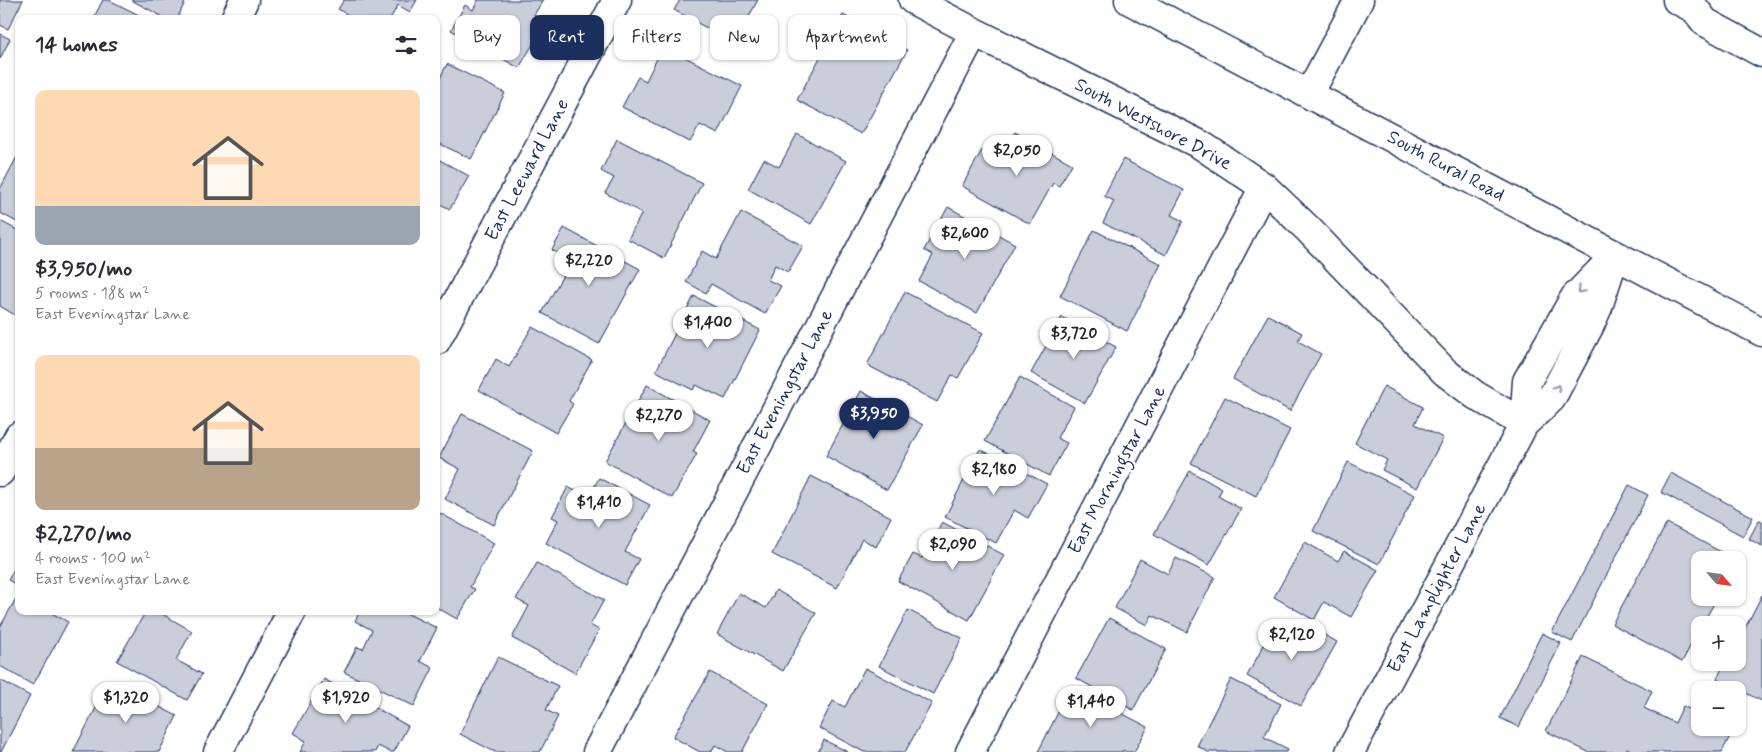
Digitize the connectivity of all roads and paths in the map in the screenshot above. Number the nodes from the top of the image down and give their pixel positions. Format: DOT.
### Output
graph roads {
  1 [pos="244,0"];
  2 [pos="617,0"];
  3 [pos="913,0"];
  4 [pos="1129,0"];
  5 [pos="1359,0"];
  6 [pos="1691,3"];
  7 [pos="236,15"];
  8 [pos="974,32"];
  9 [pos="1762,53"];
  10 [pos="1309,94"];
  11 [pos="1264,187"];
  12 [pos="1615,255"];
  13 [pos="1762,332"];
  14 [pos="440,333"];
  15 [pos="1524,424"];
  16 [pos="15,444"];
  17 [pos="0,472"];
  18 [pos="290,615"];
  19 [pos="218,752"];
  20 [pos="597,752"];
  21 [pos="970,752"];
  22 [pos="1350,752"];
  1 -- 7 [label="street"];
  2 -- 14 [label="street, East Leeward Lane"];
  3 -- 8 [label="street, South Westshore Drive"];
  4 -- 10 [label="street, South Rural Road"];
  5 -- 10 [label="street"];
  6 -- 9 [label="street"];
  8 -- 11 [label="street, South Westshore Drive"];
  8 -- 20 [label="street, East Eveningstar Lane"];
  10 -- 12 [label="street, South Rural Road"];
  11 -- 15 [label="street, South Westshore Drive"];
  11 -- 21 [label="street, East Morningstar Lane"];
  12 -- 13 [label="street, South Rural Road"];
  12 -- 15 [label="street, East Lamplighter Lane"];
  15 -- 22 [label="street, East Lamplighter Lane"];
  16 -- 17 [label="street"];
  18 -- 19 [label="street"];
}
